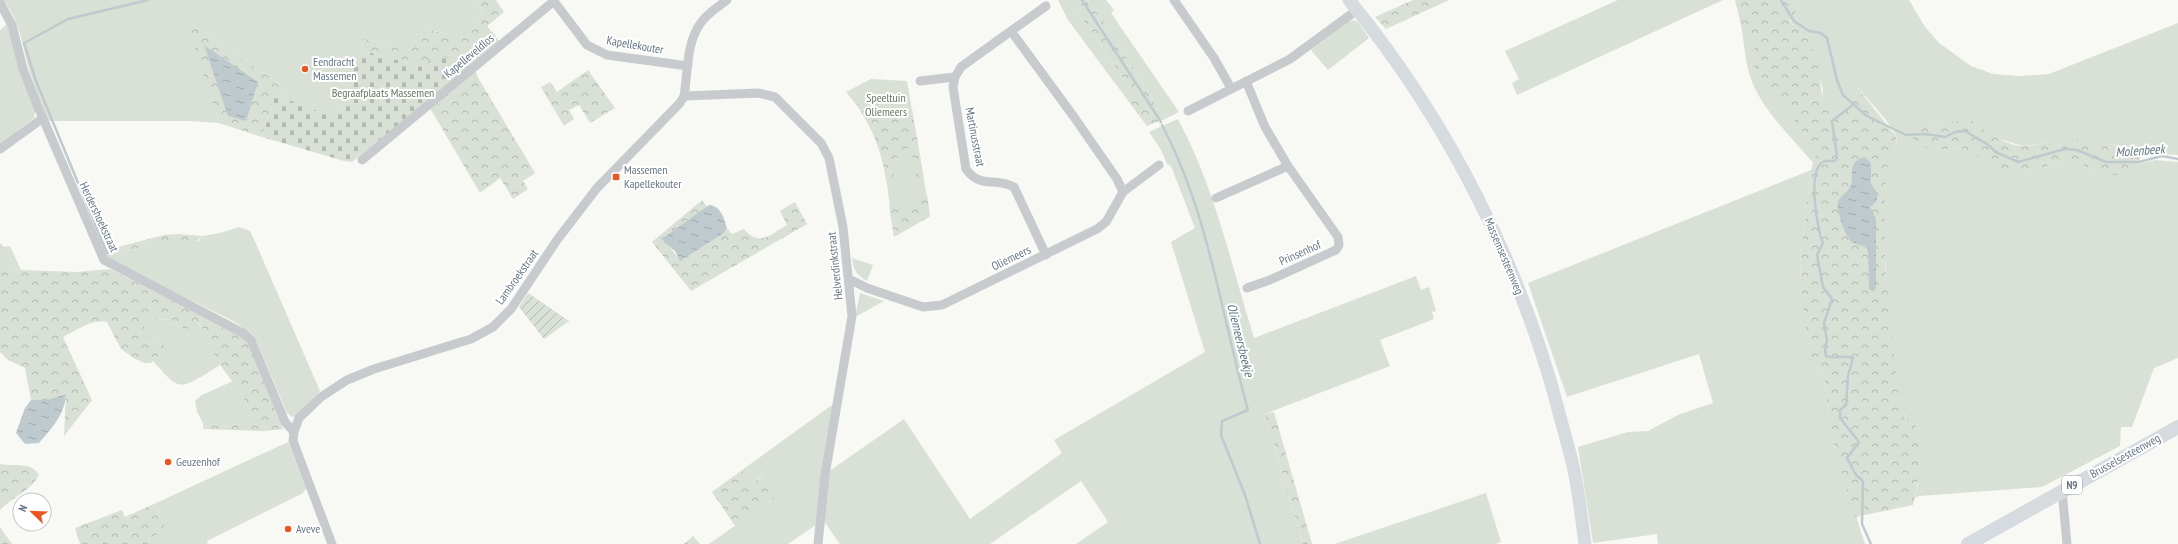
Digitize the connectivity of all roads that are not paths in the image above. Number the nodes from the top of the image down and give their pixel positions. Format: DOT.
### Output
graph roads {
  1 [pos="554,0"];
  2 [pos="728,0"];
  3 [pos="1174,0"];
  4 [pos="0,3"];
  5 [pos="1353,5"];
  6 [pos="1046,6"];
  7 [pos="1011,31"];
  8 [pos="688,66"];
  9 [pos="955,77"];
  10 [pos="920,81"];
  11 [pos="1246,81"];
  12 [pos="1230,88"];
  13 [pos="684,96"];
  14 [pos="1188,111"];
  15 [pos="43,118"];
  16 [pos="0,149"];
  17 [pos="362,160"];
  18 [pos="1159,165"];
  19 [pos="1288,166"];
  20 [pos="1123,192"];
  21 [pos="1216,198"];
  22 [pos="1046,255"];
  23 [pos="849,278"];
  24 [pos="1247,288"];
  25 [pos="2178,427"];
  26 [pos="294,432"];
  27 [pos="2062,490"];
  28 [pos="332,544"];
  29 [pos="818,544"];
  30 [pos="1585,544"];
  31 [pos="1968,544"];
  32 [pos="2067,544"];
  1 -- 8 [label="street, Kapellekouter"];
  1 -- 17 [label="street, Kapelleveldlos"];
  2 -- 8 [label="street, Lambroekstraat"];
  3 -- 12 [label="street"];
  4 -- 15 [label="street, Herdershoekstraat"];
  5 -- 11 [label="street"];
  5 -- 30 [label="main road, Massemsesteenweg"];
  6 -- 7 [label="street"];
  7 -- 9 [label="street"];
  7 -- 20 [label="street"];
  8 -- 13 [label="street, Lambroekstraat"];
  9 -- 10 [label="street"];
  9 -- 22 [label="street, Martinusstraat"];
  11 -- 12 [label="street"];
  11 -- 19 [label="street, Prinsenhof"];
  12 -- 14 [label="street"];
  13 -- 23 [label="street, Helverdinkstraat"];
  13 -- 26 [label="street, Lambroekstraat"];
  15 -- 16 [label="street"];
  15 -- 26 [label="street, Herdershoekstraat"];
  18 -- 20 [label="street, Oliemeers"];
  19 -- 21 [label="street"];
  19 -- 24 [label="street, Prinsenhof"];
  20 -- 22 [label="street, Oliemeers"];
  22 -- 23 [label="street, Oliemeers"];
  23 -- 29 [label="street, Helverdinkstraat"];
  25 -- 27 [label="main road, Brusselsesteenweg / N9"];
  26 -- 28 [label="street"];
  27 -- 31 [label="main road, Brusselsesteenweg / N9"];
  27 -- 32 [label="street"];
}
